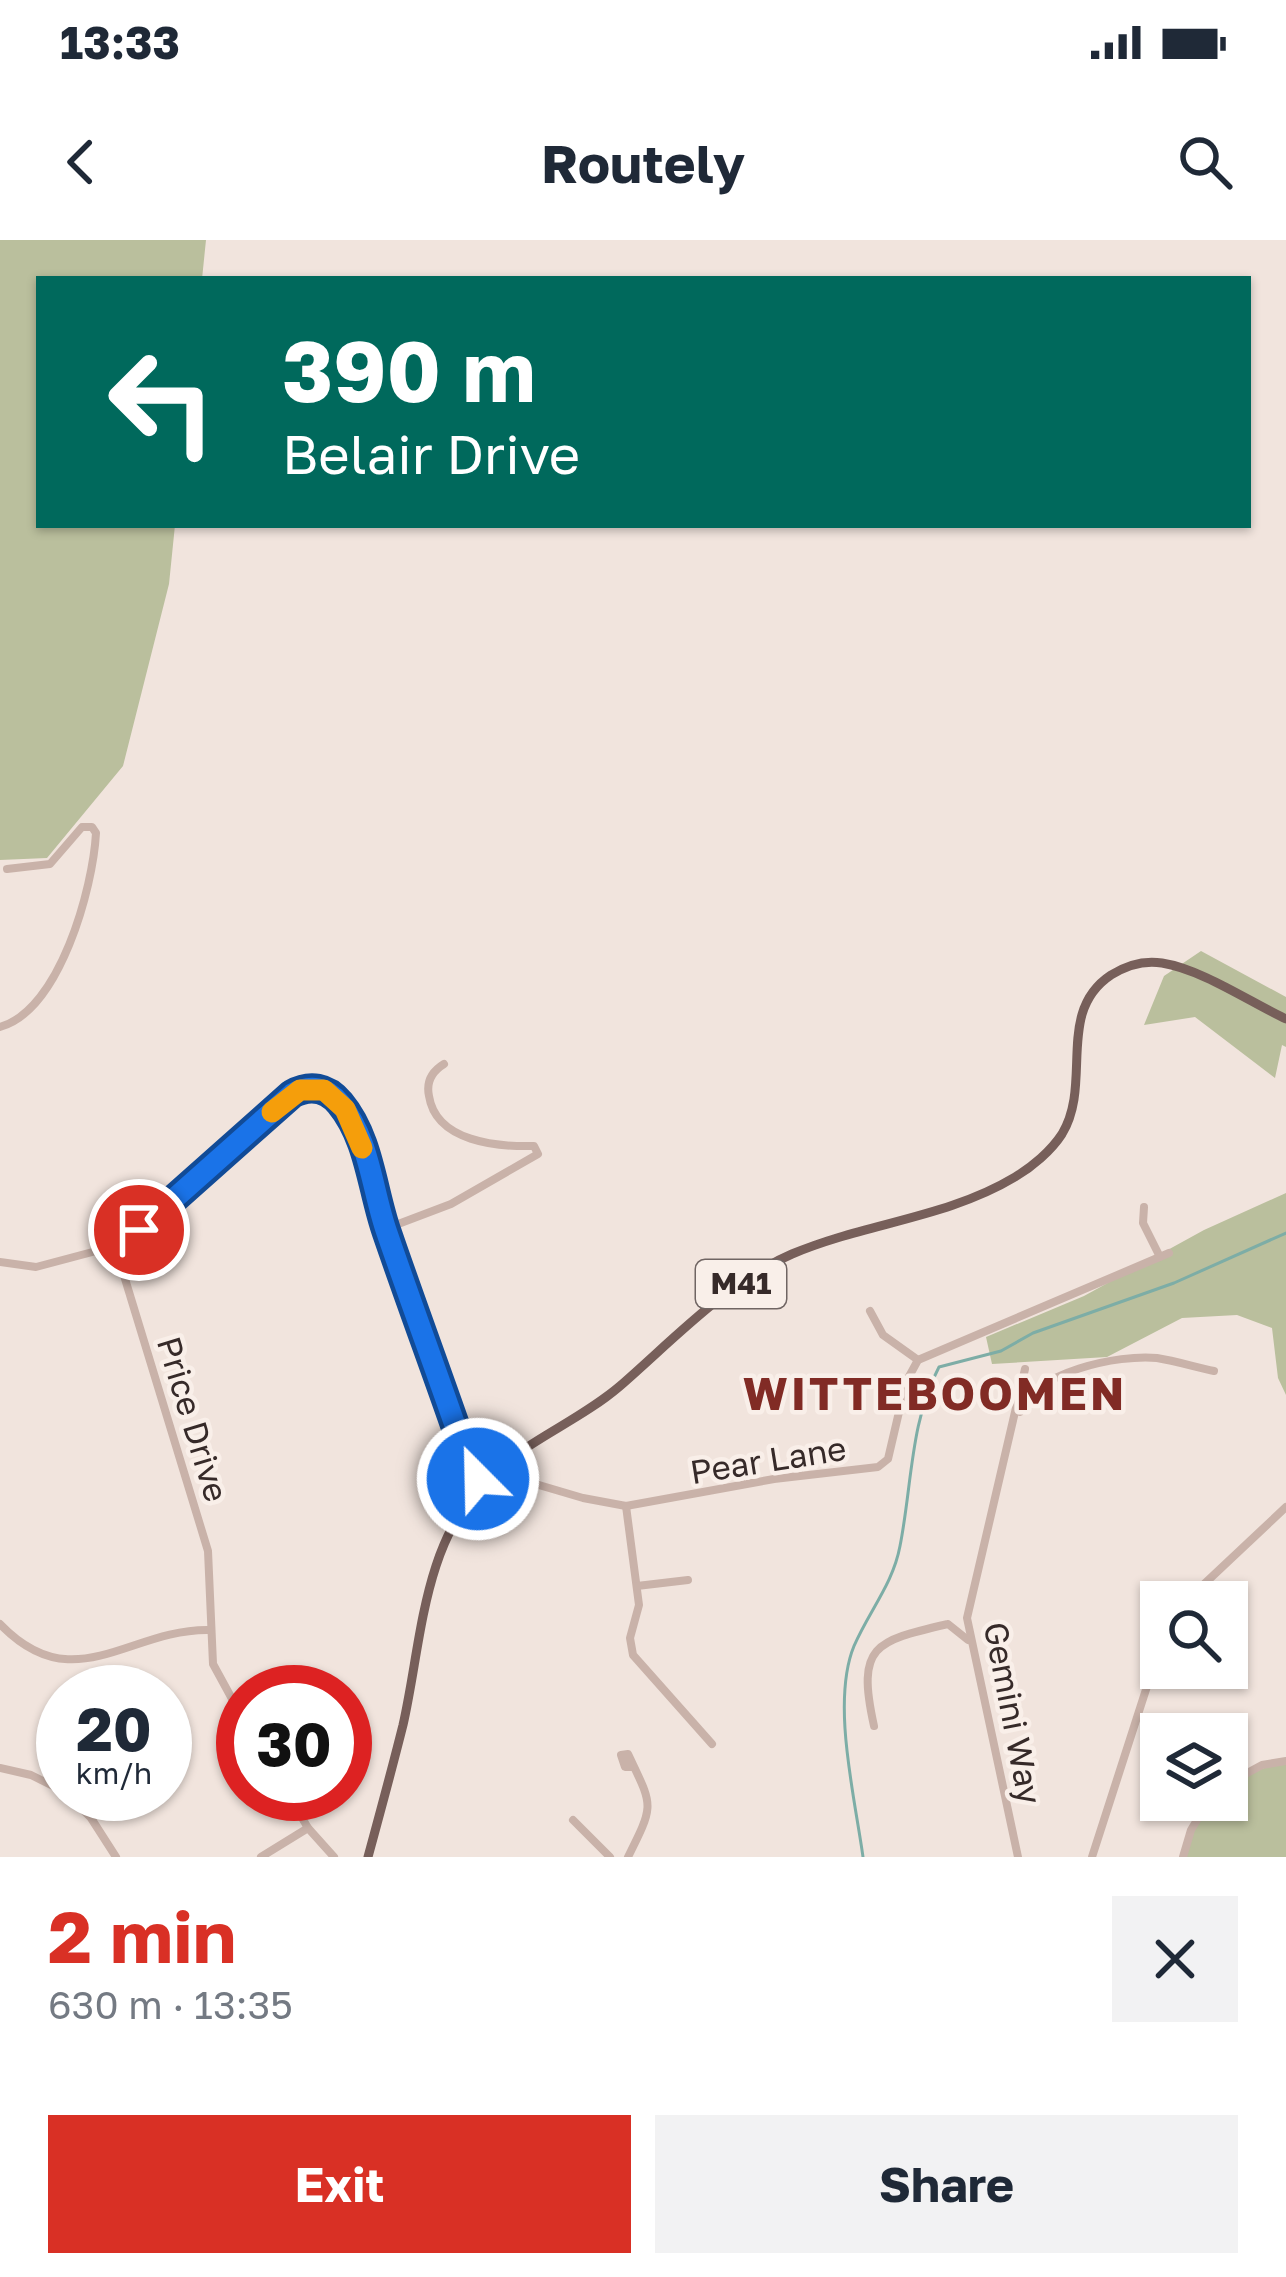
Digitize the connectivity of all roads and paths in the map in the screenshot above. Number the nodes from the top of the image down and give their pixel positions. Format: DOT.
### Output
graph roads {
  1 [pos="7,869"];
  2 [pos="1286,1019"];
  3 [pos="0,1027"];
  4 [pos="444,1064"];
  5 [pos="1144,1207"];
  6 [pos="385,1229"];
  7 [pos="115,1246"];
  8 [pos="0,1262"];
  9 [pos="870,1311"];
  10 [pos="918,1360"];
  11 [pos="1024,1369"];
  12 [pos="1214,1371"];
  13 [pos="495,1472"];
  14 [pos="483,1484"];
  15 [pos="998,1490"];
  16 [pos="626,1506"];
  17 [pos="1286,1508"];
  18 [pos="688,1580"];
  19 [pos="1208,1581"];
  20 [pos="637,1586"];
  21 [pos="0,1624"];
  22 [pos="210,1630"];
  23 [pos="969,1641"];
  24 [pos="216,1672"];
  25 [pos="1146,1689"];
  26 [pos="874,1726"];
  27 [pos="712,1744"];
  28 [pos="1286,1761"];
  29 [pos="632,1767"];
  30 [pos="0,1768"];
  31 [pos="1248,1773"];
  32 [pos="36,1777"];
  33 [pos="573,1820"];
  34 [pos="94,1821"];
  35 [pos="304,1821"];
  36 [pos="1196,1821"];
  37 [pos="308,1828"];
  38 [pos="116,1857"];
  39 [pos="261,1857"];
  40 [pos="334,1857"];
  41 [pos="368,1857"];
  42 [pos="610,1857"];
  43 [pos="628,1857"];
  44 [pos="1018,1857"];
  45 [pos="1092,1857"];
  46 [pos="1183,1857"];
  1 -- 3 [label="street"];
  2 -- 13 [label="main road, M41"];
  4 -- 6 [label="street"];
  5 -- 10 [label="street"];
  6 -- 7 [label="street"];
  6 -- 14 [label="street"];
  7 -- 8 [label="street"];
  7 -- 22 [label="street, Price Drive"];
  9 -- 10 [label="street"];
  10 -- 16 [label="street, Pear Lane"];
  11 -- 15 [label="street, Gemini Way"];
  12 -- 15 [label="street"];
  13 -- 14 [label="main road, M41"];
  13 -- 16 [label="street, Pear Lane"];
  14 -- 41 [label="main road, M41"];
  15 -- 23 [label="street, Gemini Way"];
  16 -- 20 [label="street"];
  17 -- 19 [label="street"];
  18 -- 20 [label="street"];
  20 -- 27 [label="street"];
  21 -- 22 [label="street"];
  22 -- 24 [label="street, Price Drive"];
  23 -- 26 [label="street"];
  23 -- 44 [label="street, Gemini Way"];
  25 -- 45 [label="street"];
  28 -- 31 [label="street"];
  29 -- 43 [label="street"];
  30 -- 32 [label="street"];
  33 -- 42 [label="street"];
  34 -- 38 [label="street"];
  35 -- 37 [label="street"];
  36 -- 46 [label="street"];
  37 -- 39 [label="street"];
  37 -- 40 [label="street"];
}
